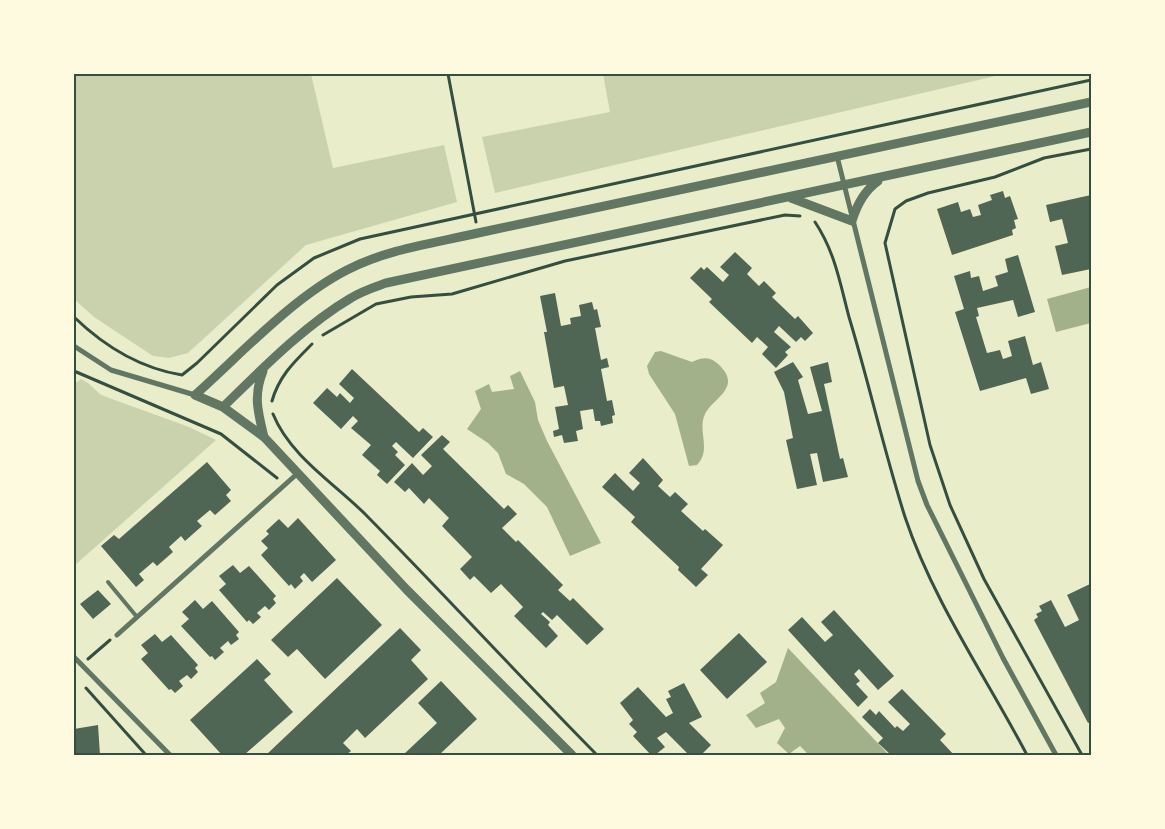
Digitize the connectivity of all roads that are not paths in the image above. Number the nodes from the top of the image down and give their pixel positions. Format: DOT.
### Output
graph roads {
  1 [pos="1091,102"];
  2 [pos="1091,132"];
  3 [pos="837,156"];
  4 [pos="882,178"];
  5 [pos="844,186"];
  6 [pos="789,197"];
  7 [pos="852,221"];
  8 [pos="74,346"];
  9 [pos="265,366"];
  10 [pos="195,395"];
  11 [pos="223,407"];
  12 [pos="264,437"];
  13 [pos="298,473"];
  14 [pos="108,582"];
  15 [pos="137,617"];
  16 [pos="117,635"];
  17 [pos="74,656"];
  18 [pos="170,755"];
  19 [pos="572,755"];
  20 [pos="1056,755"];
  1 -- 3 [label="street"];
  2 -- 4 [label="street"];
  3 -- 5 [label="street"];
  3 -- 10 [label="street"];
  4 -- 5 [label="street"];
  4 -- 7 [label="street"];
  5 -- 6 [label="street"];
  5 -- 7 [label="street"];
  6 -- 7 [label="street"];
  6 -- 9 [label="street"];
  7 -- 20 [label="street"];
  8 -- 10 [label="street"];
  9 -- 11 [label="street"];
  9 -- 12 [label="street"];
  10 -- 11 [label="street"];
  11 -- 12 [label="street"];
  12 -- 13 [label="street"];
  13 -- 15 [label="street"];
  13 -- 19 [label="street"];
  14 -- 15 [label="lane"];
  15 -- 16 [label="street"];
  17 -- 18 [label="street"];
}
